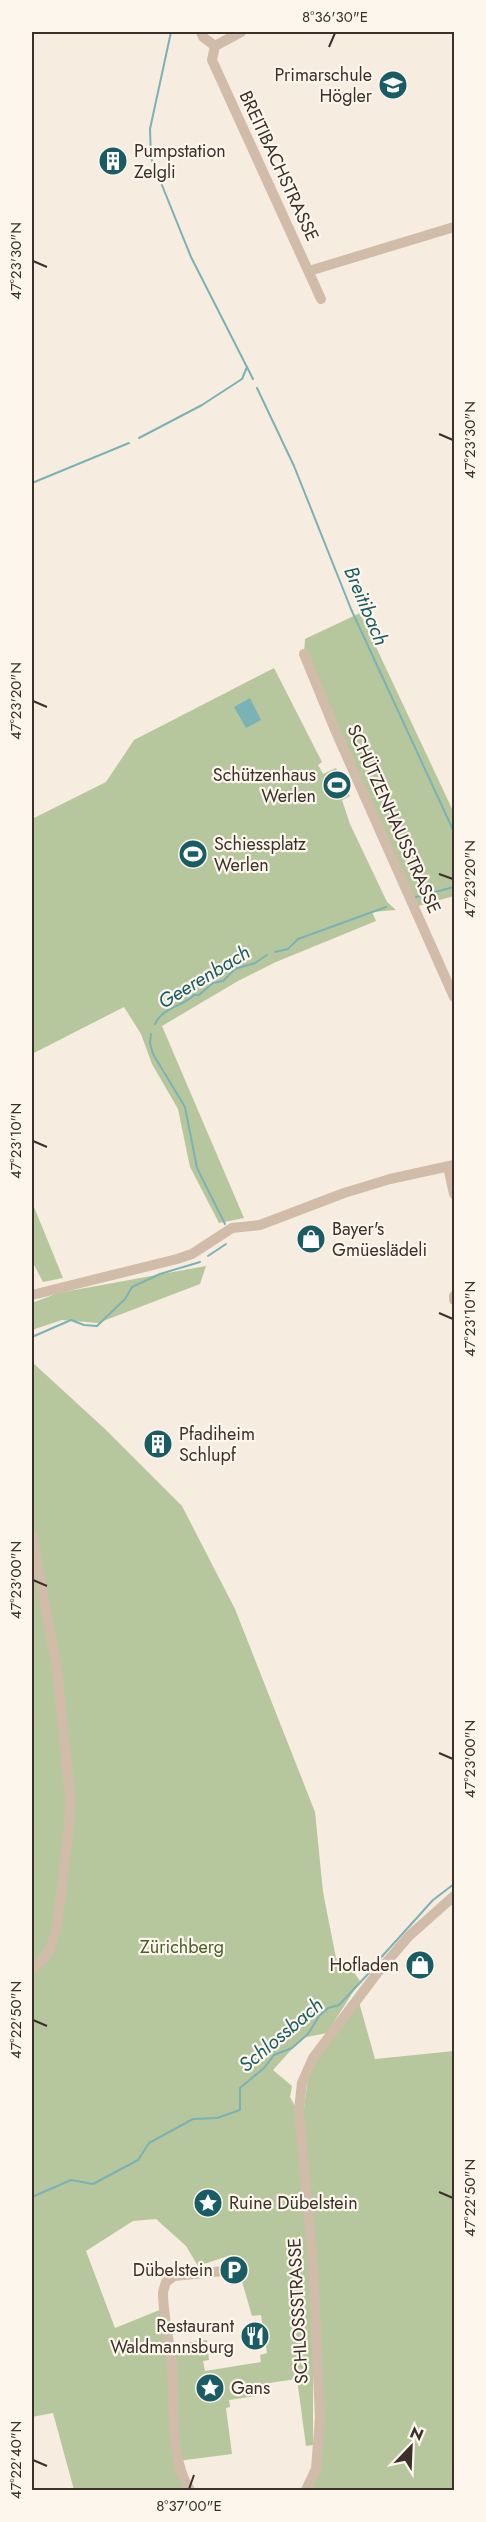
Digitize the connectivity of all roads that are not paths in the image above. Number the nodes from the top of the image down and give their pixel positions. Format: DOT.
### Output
graph roads {
  1 [pos="201,32"];
  2 [pos="241,32"];
  3 [pos="215,46"];
  4 [pos="454,227"];
  5 [pos="309,271"];
  6 [pos="321,299"];
  7 [pos="304,654"];
  8 [pos="454,997"];
  9 [pos="451,1166"];
  10 [pos="454,1194"];
  11 [pos="32,1295"];
  12 [pos="32,1535"];
  13 [pos="454,1896"];
  14 [pos="32,1969"];
  15 [pos="234,2270"];
  16 [pos="190,2490"];
  17 [pos="306,2490"];
  1 -- 3 [label="street"];
  2 -- 3 [label="street"];
  3 -- 5 [label="street, BREITIBACHSTRASSE"];
  4 -- 5 [label="street"];
  5 -- 6 [label="street, BREITIBACHSTRASSE"];
  7 -- 8 [label="street, SCHÜTZENHAUSSTRASSE"];
  9 -- 10 [label="street"];
  9 -- 11 [label="street"];
  12 -- 14 [label="street"];
  13 -- 17 [label="street, SCHLOSSSTRASSE"];
  15 -- 16 [label="street"];
}
